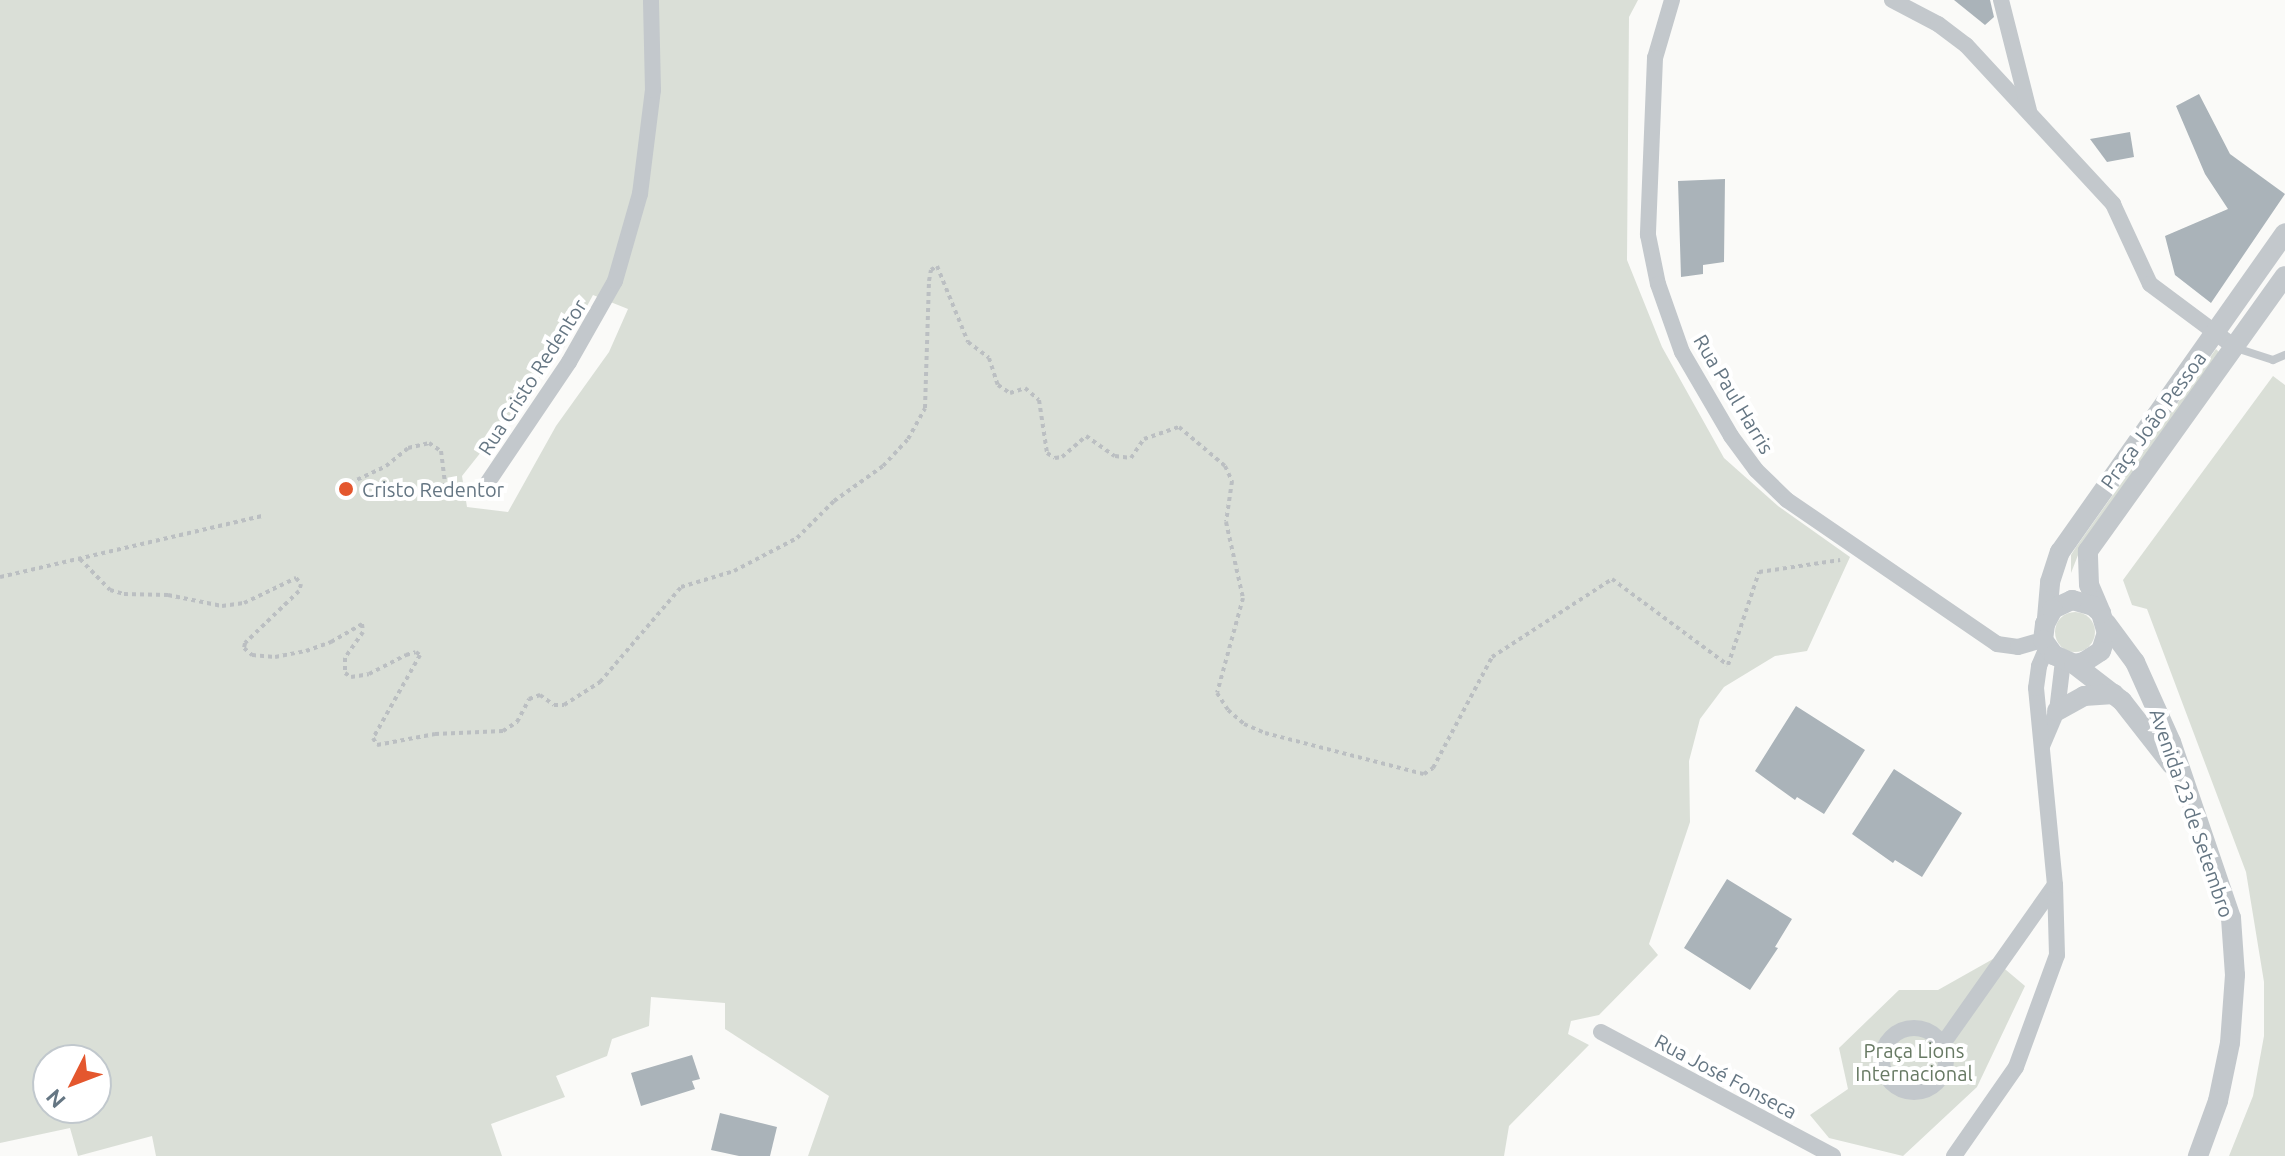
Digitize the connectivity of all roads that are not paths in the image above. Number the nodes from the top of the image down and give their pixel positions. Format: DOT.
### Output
graph roads {
  1 [pos="651,0"];
  2 [pos="1672,0"];
  3 [pos="1892,0"];
  4 [pos="2001,0"];
  5 [pos="2029,111"];
  6 [pos="2285,233"];
  7 [pos="2285,276"];
  8 [pos="2215,333"];
  9 [pos="2236,348"];
  10 [pos="2285,355"];
  11 [pos="482,491"];
  12 [pos="2047,618"];
  13 [pos="2103,618"];
  14 [pos="2045,643"];
  15 [pos="2069,662"];
  16 [pos="2114,694"];
  17 [pos="2057,711"];
  18 [pos="2041,748"];
  19 [pos="2182,778"];
  20 [pos="2055,885"];
  21 [pos="1601,1032"];
  22 [pos="1942,1045"];
  23 [pos="1956,1155"];
  24 [pos="1833,1156"];
  25 [pos="2198,1156"];
  1 -- 11 [label="street, Rua Cristo Redentor"];
  2 -- 14 [label="street, Rua Paul Harris"];
  3 -- 5 [label="street"];
  4 -- 5 [label="street"];
  5 -- 8 [label="street"];
  6 -- 8 [label="street, Praça João Pessoa"];
  7 -- 9 [label="street, Praça João Pessoa"];
  8 -- 9 [label="street"];
  8 -- 12 [label="street, Praça João Pessoa"];
  9 -- 10 [label="lane"];
  9 -- 13 [label="street, Praça João Pessoa"];
  12 -- 13 [label="street"];
  12 -- 14 [label="street"];
  13 -- 15 [label="street"];
  13 -- 19 [label="street, Avenida 23 de Setembro"];
  14 -- 15 [label="street"];
  14 -- 18 [label="street"];
  15 -- 16 [label="street"];
  15 -- 17 [label="street"];
  16 -- 17 [label="street"];
  16 -- 19 [label="street"];
  17 -- 18 [label="street"];
  18 -- 20 [label="street"];
  19 -- 25 [label="street, Avenida 23 de Setembro"];
  20 -- 22 [label="street"];
  20 -- 23 [label="street"];
  21 -- 24 [label="street, Rua José Fonseca"];
  22 -- 22 [label="street"];
}
